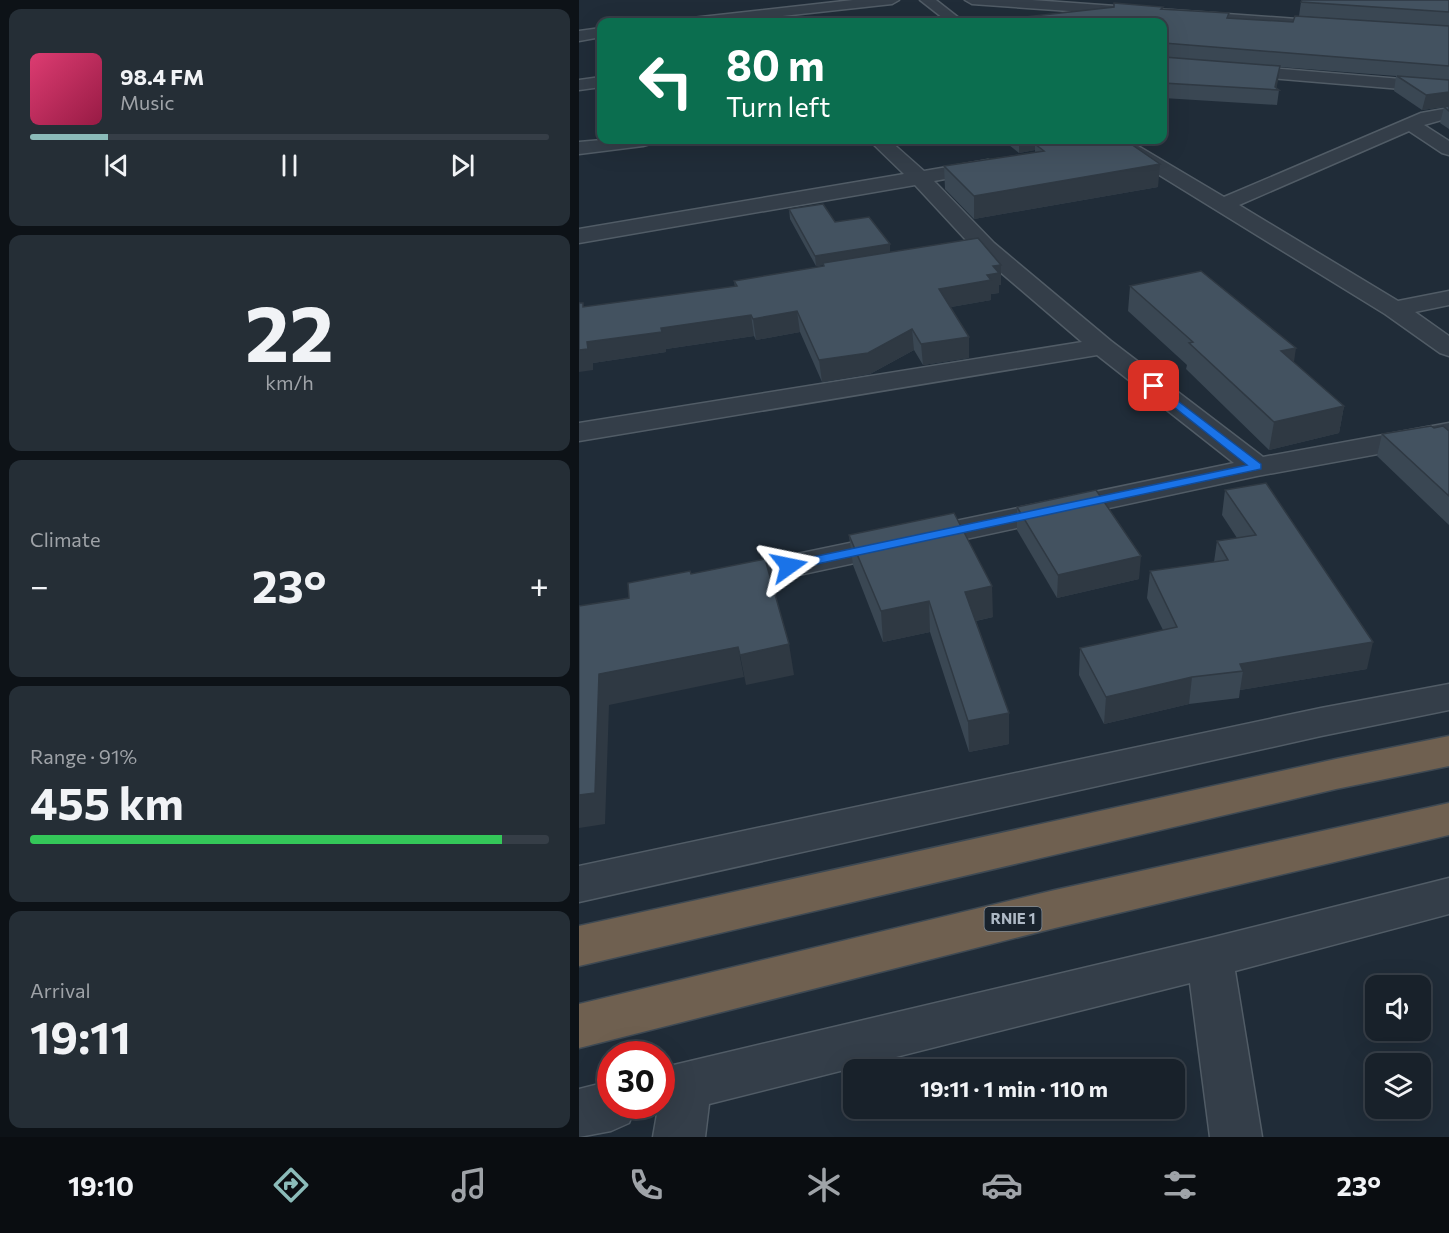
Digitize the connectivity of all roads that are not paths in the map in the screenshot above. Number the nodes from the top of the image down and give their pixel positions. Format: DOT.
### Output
graph roads {
  1 [pos="892,0"];
  2 [pos="927,0"];
  3 [pos="972,0"];
  4 [pos="759,18"];
  5 [pos="952,18"];
  6 [pos="1348,26"];
  7 [pos="597,34"];
  8 [pos="579,36"];
  9 [pos="1167,64"];
  10 [pos="597,83"];
  11 [pos="579,85"];
  12 [pos="1449,88"];
  13 [pos="1449,113"];
  14 [pos="1410,124"];
  15 [pos="611,144"];
  16 [pos="882,144"];
  17 [pos="1114,144"];
  18 [pos="579,148"];
  19 [pos="1449,149"];
  20 [pos="1003,164"];
  21 [pos="920,178"];
  22 [pos="1222,205"];
  23 [pos="579,236"];
  24 [pos="1449,298"];
  25 [pos="1394,309"];
  26 [pos="1103,346"];
  27 [pos="1449,348"];
  28 [pos="579,432"];
  29 [pos="1449,432"];
  30 [pos="1257,467"];
  31 [pos="696,586"];
  32 [pos="1449,697"];
  33 [pos="1449,751"];
  34 [pos="1449,819"];
  35 [pos="579,884"];
  36 [pos="1449,896"];
  37 [pos="579,946"];
  38 [pos="1210,958"];
  39 [pos="579,1026"];
  40 [pos="675,1089"];
  41 [pos="675,1099"];
  42 [pos="597,1110"];
  43 [pos="579,1114"];
  44 [pos="679,1137"];
  45 [pos="1236,1137"];
  1 -- 4 [label="street"];
  2 -- 5 [label="street"];
  3 -- 6 [label="street"];
  7 -- 8 [label="street"];
  9 -- 12 [label="street"];
  10 -- 11 [label="street"];
  13 -- 14 [label="street"];
  14 -- 19 [label="street"];
  14 -- 22 [label="street"];
  15 -- 18 [label="street"];
  16 -- 21 [label="street"];
  17 -- 22 [label="street"];
  20 -- 21 [label="street"];
  21 -- 23 [label="street"];
  21 -- 26 [label="street"];
  22 -- 25 [label="street"];
  24 -- 25 [label="street"];
  25 -- 27 [label="street"];
  26 -- 28 [label="street"];
  26 -- 30 [label="street"];
  29 -- 30 [label="street"];
  30 -- 31 [label="street"];
  32 -- 35 [label="street"];
  33 -- 37 [label="highway"];
  34 -- 39 [label="highway, RNIE 1"];
  36 -- 38 [label="street"];
  38 -- 40 [label="street"];
  38 -- 45 [label="street"];
  41 -- 44 [label="street"];
  42 -- 43 [label="street"];
}
